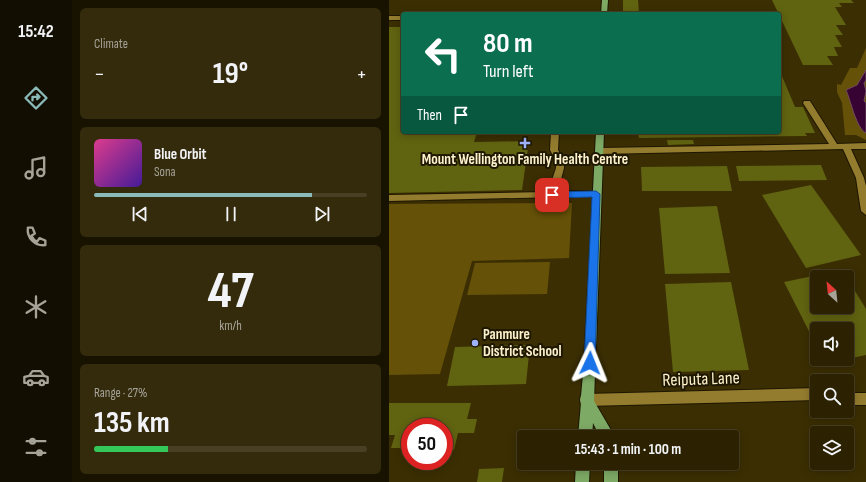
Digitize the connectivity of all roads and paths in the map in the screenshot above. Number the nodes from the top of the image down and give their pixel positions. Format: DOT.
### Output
graph roads {
  1 [pos="605,0"];
  2 [pos="604,12"];
  3 [pos="389,18"];
  4 [pos="401,21"];
  5 [pos="807,103"];
  6 [pos="555,134"];
  7 [pos="600,134"];
  8 [pos="866,146"];
  9 [pos="846,147"];
  10 [pos="835,148"];
  11 [pos="599,152"];
  12 [pos="596,194"];
  13 [pos="552,195"];
  14 [pos="389,198"];
  15 [pos="866,211"];
  16 [pos="810,394"];
  17 [pos="854,399"];
  18 [pos="866,399"];
  19 [pos="587,400"];
  20 [pos="585,430"];
  21 [pos="604,430"];
  22 [pos="583,470"];
  23 [pos="611,470"];
  24 [pos="582,482"];
  25 [pos="611,482"];
  1 -- 2 [label="main road"];
  3 -- 4 [label="street"];
  5 -- 10 [label="street"];
  6 -- 13 [label="street"];
  7 -- 11 [label="main road"];
  8 -- 9 [label="street"];
  9 -- 10 [label="street"];
  9 -- 15 [label="street"];
  10 -- 11 [label="street"];
  11 -- 12 [label="main road"];
  12 -- 13 [label="street"];
  12 -- 19 [label="main road"];
  13 -- 14 [label="street"];
  16 -- 19 [label="street, Reiputa Lane"];
  17 -- 18 [label="street"];
  19 -- 20 [label="main road"];
  19 -- 21 [label="main road"];
  22 -- 24 [label="main road"];
  23 -- 25 [label="main road"];
}
